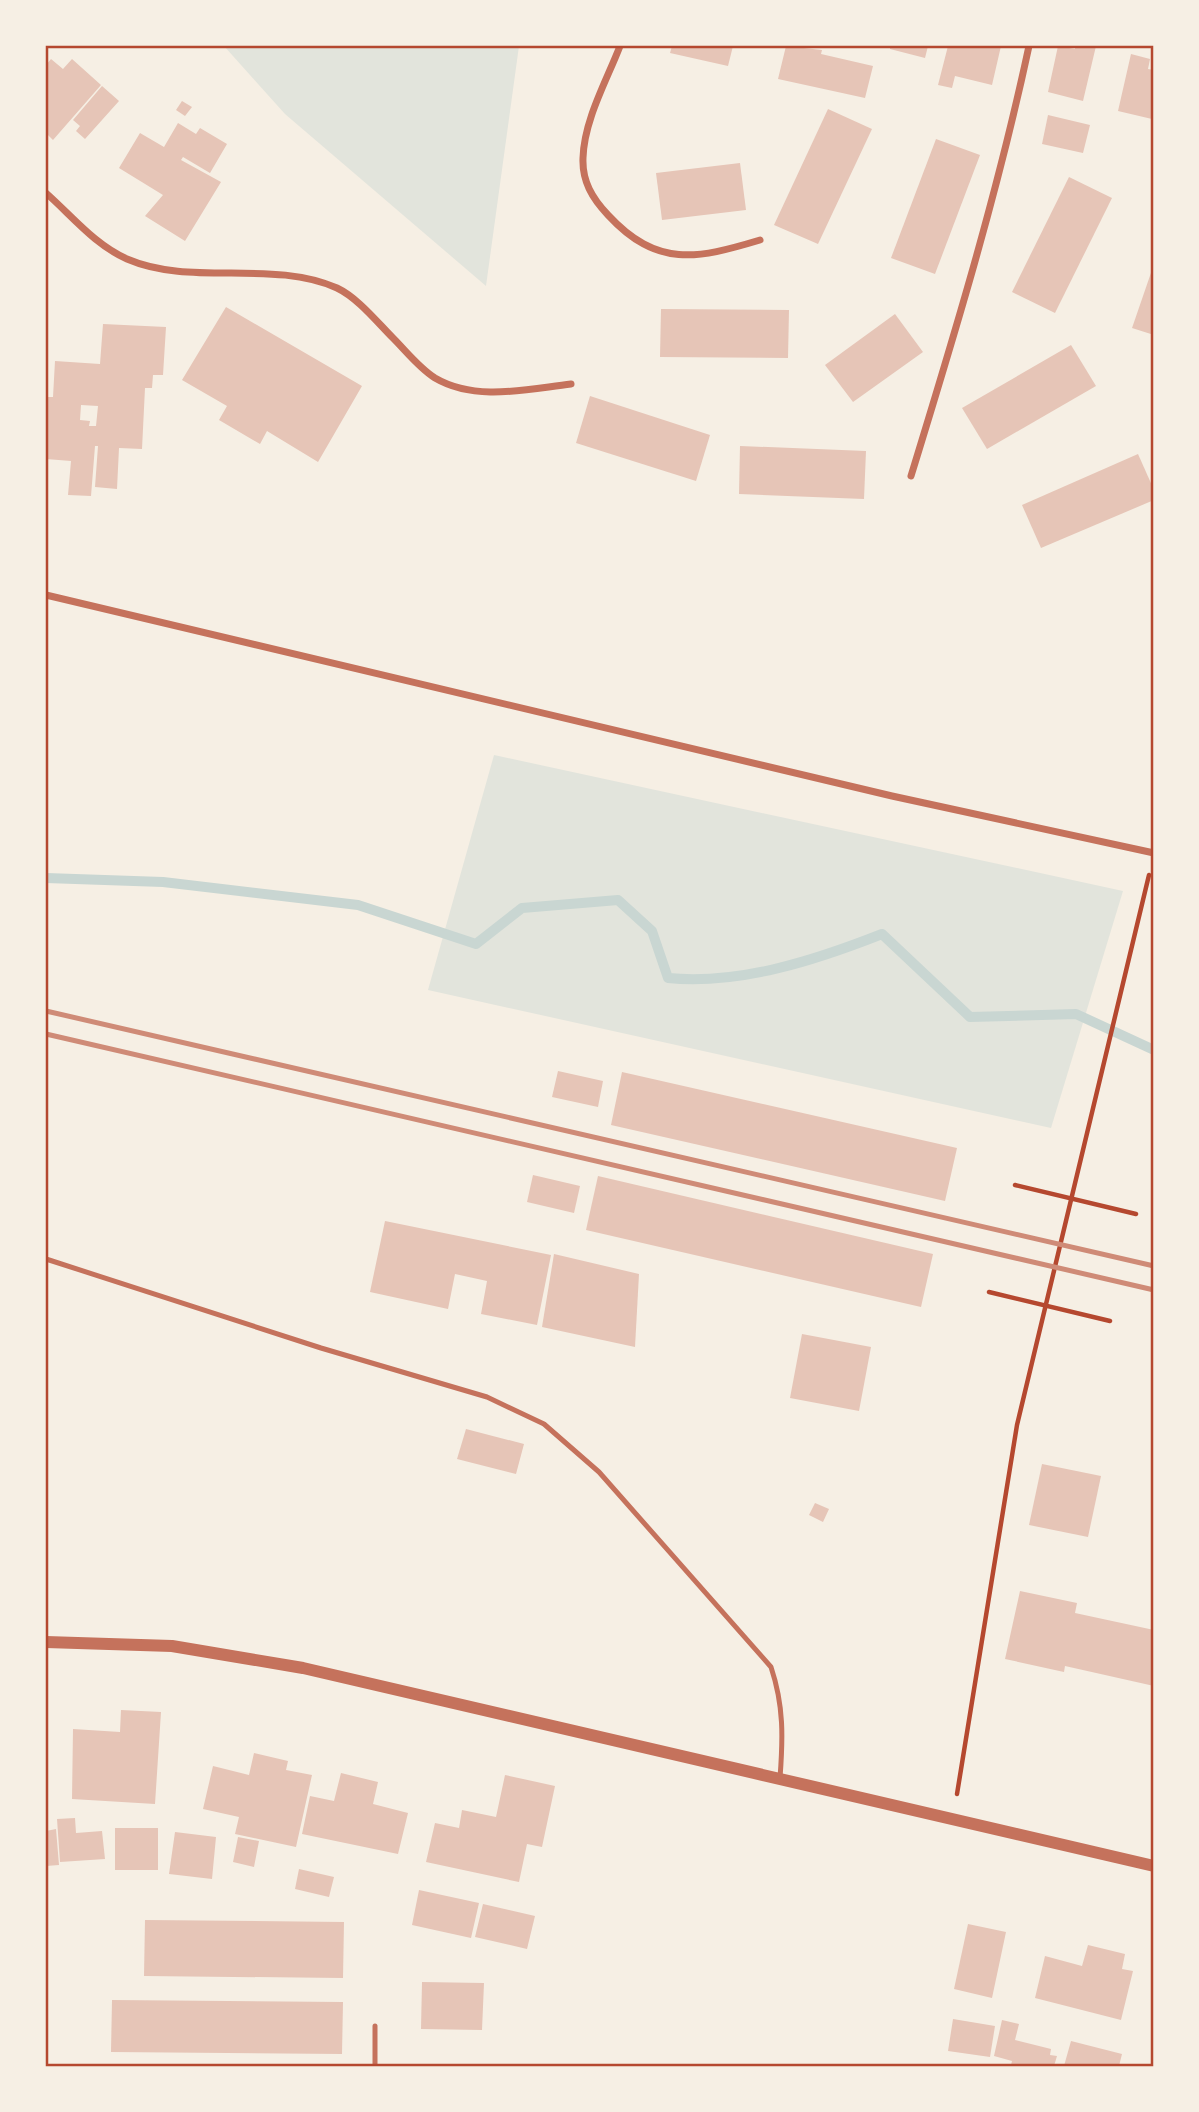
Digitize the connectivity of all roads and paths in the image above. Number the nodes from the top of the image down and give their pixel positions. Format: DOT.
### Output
graph roads {
  1 [pos="620,46"];
  2 [pos="1029,46"];
  3 [pos="46,193"];
  4 [pos="760,240"];
  5 [pos="571,384"];
  6 [pos="911,476"];
  7 [pos="46,595"];
  8 [pos="1153,853"];
  9 [pos="1150,870"];
  10 [pos="1016,1185"];
  11 [pos="1071,1196"];
  12 [pos="1136,1214"];
  13 [pos="46,1259"];
  14 [pos="989,1292"];
  15 [pos="1045,1306"];
  16 [pos="1110,1321"];
  17 [pos="46,1642"];
  18 [pos="780,1778"];
  19 [pos="953,1818"];
  20 [pos="1153,1866"];
  21 [pos="375,2026"];
  22 [pos="375,2067"];
  1 -- 4 [label="street"];
  2 -- 6 [label="street"];
  3 -- 5 [label="street"];
  7 -- 8 [label="street"];
  9 -- 11 [label="path"];
  10 -- 11 [label="path"];
  11 -- 12 [label="path"];
  11 -- 15 [label="path"];
  13 -- 18 [label="lane"];
  14 -- 15 [label="path"];
  15 -- 16 [label="path"];
  15 -- 19 [label="path"];
  17 -- 18 [label="street"];
  18 -- 19 [label="street"];
  19 -- 20 [label="street"];
  21 -- 22 [label="lane"];
}
